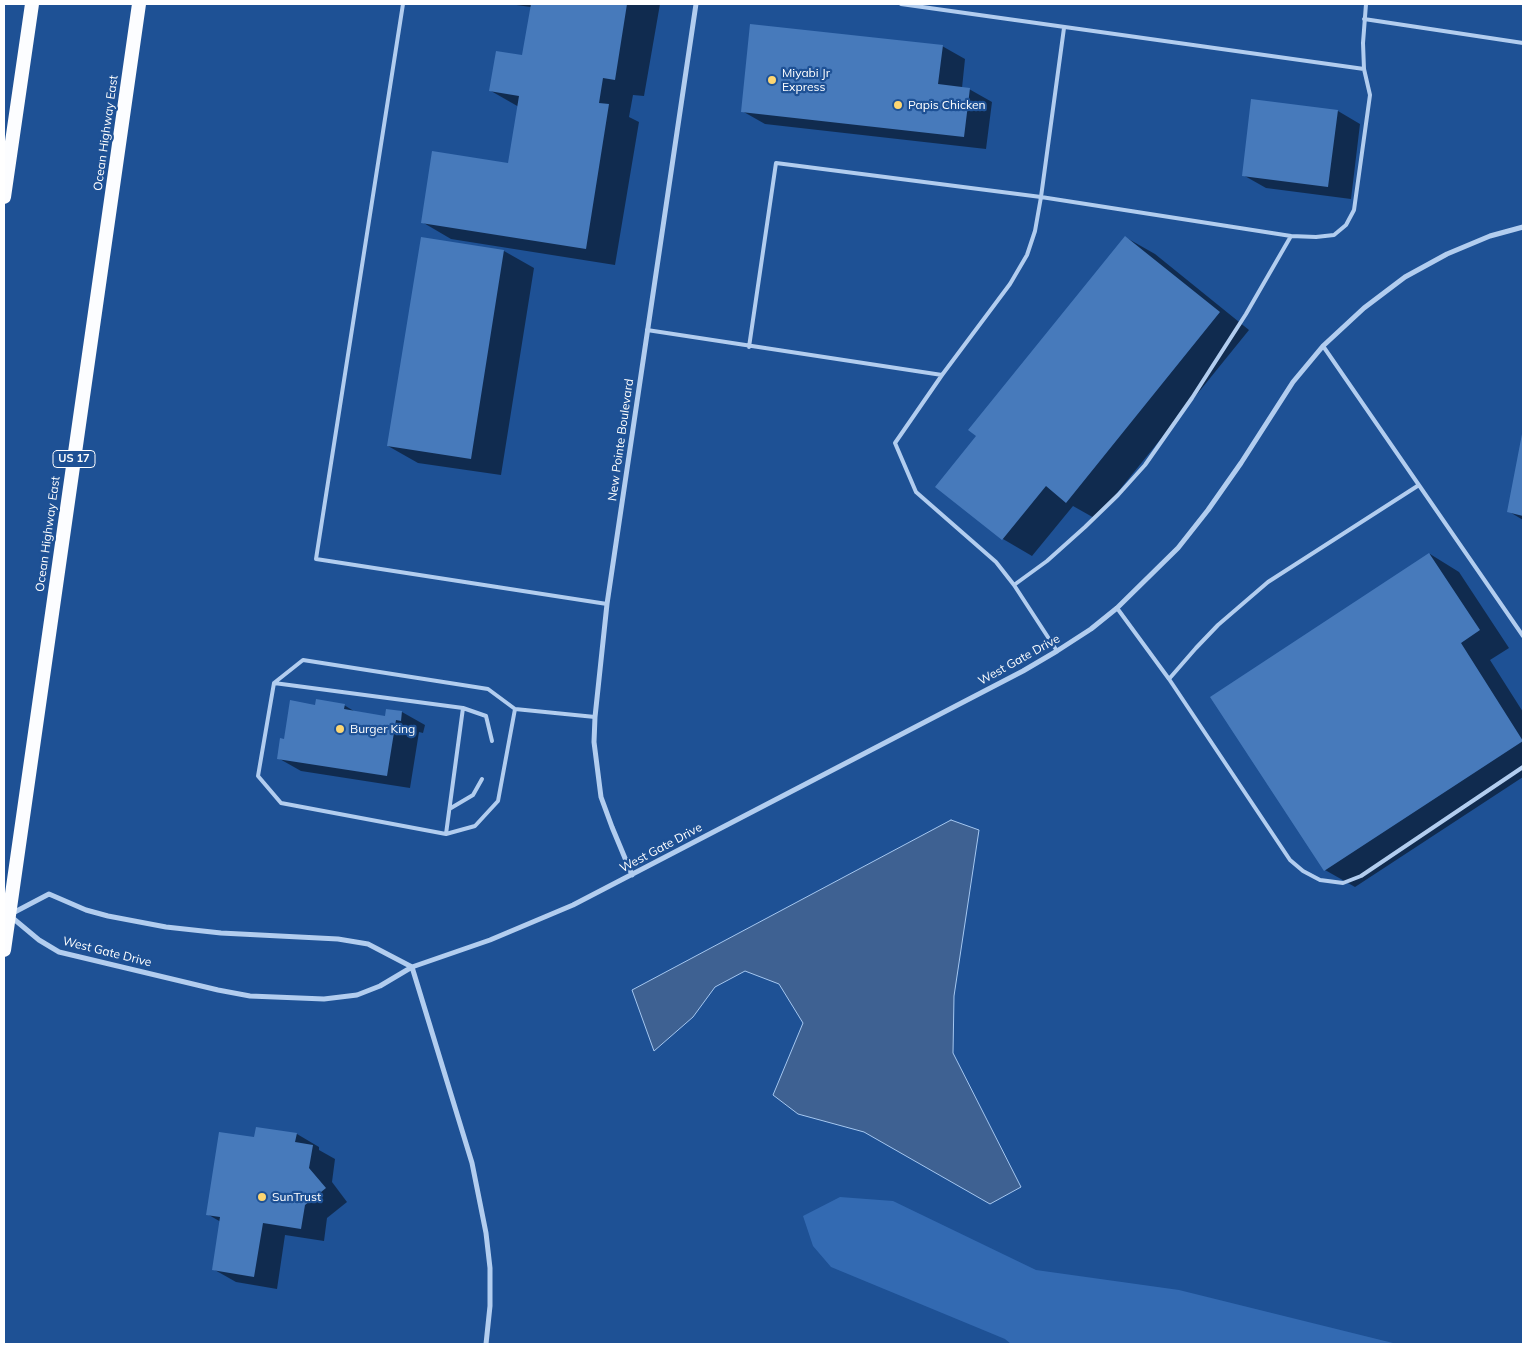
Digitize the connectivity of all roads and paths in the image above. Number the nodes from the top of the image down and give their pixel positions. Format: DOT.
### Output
graph roads {
  1 [pos="32,4"];
  2 [pos="140,4"];
  3 [pos="403,4"];
  4 [pos="696,4"];
  5 [pos="901,4"];
  6 [pos="1366,4"];
  7 [pos="1364,18"];
  8 [pos="1064,28"];
  9 [pos="1523,43"];
  10 [pos="1364,69"];
  11 [pos="4,197"];
  12 [pos="1040,197"];
  13 [pos="1523,227"];
  14 [pos="1291,236"];
  15 [pos="647,330"];
  16 [pos="1323,346"];
  17 [pos="749,347"];
  18 [pos="942,375"];
  19 [pos="1419,485"];
  20 [pos="1014,585"];
  21 [pos="607,604"];
  22 [pos="1117,608"];
  23 [pos="1523,636"];
  24 [pos="1057,652"];
  25 [pos="1170,680"];
  26 [pos="274,683"];
  27 [pos="463,708"];
  28 [pos="515,709"];
  29 [pos="595,717"];
  30 [pos="492,740"];
  31 [pos="1523,767"];
  32 [pos="482,779"];
  33 [pos="451,808"];
  34 [pos="446,834"];
  35 [pos="632,875"];
  36 [pos="6,914"];
  37 [pos="4,950"];
  38 [pos="412,967"];
  39 [pos="486,1344"];
  1 -- 11 [label="highway"];
  2 -- 36 [label="highway, Ocean Highway East / US 17"];
  3 -- 21 [label="lane"];
  4 -- 15 [label="street, New Pointe Boulevard"];
  5 -- 8 [label="lane"];
  6 -- 7 [label="lane"];
  7 -- 9 [label="lane"];
  7 -- 10 [label="lane"];
  8 -- 10 [label="lane"];
  8 -- 12 [label="lane"];
  10 -- 14 [label="lane"];
  12 -- 14 [label="lane"];
  12 -- 17 [label="lane"];
  12 -- 18 [label="lane"];
  13 -- 16 [label="street, West Gate Drive"];
  14 -- 20 [label="lane"];
  15 -- 17 [label="lane"];
  15 -- 21 [label="street, New Pointe Boulevard"];
  16 -- 19 [label="lane"];
  16 -- 22 [label="street, West Gate Drive"];
  17 -- 18 [label="lane"];
  18 -- 20 [label="lane"];
  19 -- 23 [label="lane"];
  19 -- 25 [label="lane"];
  20 -- 24 [label="lane"];
  21 -- 29 [label="street, New Pointe Boulevard"];
  22 -- 24 [label="street, West Gate Drive"];
  22 -- 25 [label="lane"];
  24 -- 35 [label="street, West Gate Drive"];
  25 -- 31 [label="lane"];
  26 -- 27 [label="lane"];
  26 -- 28 [label="lane"];
  26 -- 34 [label="lane"];
  27 -- 30 [label="lane"];
  27 -- 33 [label="lane"];
  28 -- 29 [label="lane"];
  28 -- 34 [label="lane"];
  29 -- 35 [label="street, New Pointe Boulevard"];
  32 -- 33 [label="lane"];
  33 -- 34 [label="lane"];
  35 -- 38 [label="street, West Gate Drive"];
  36 -- 37 [label="highway, Ocean Highway East / US 17"];
  36 -- 38 [label="street"];
  36 -- 38 [label="street, West Gate Drive"];
  38 -- 39 [label="street"];
}
